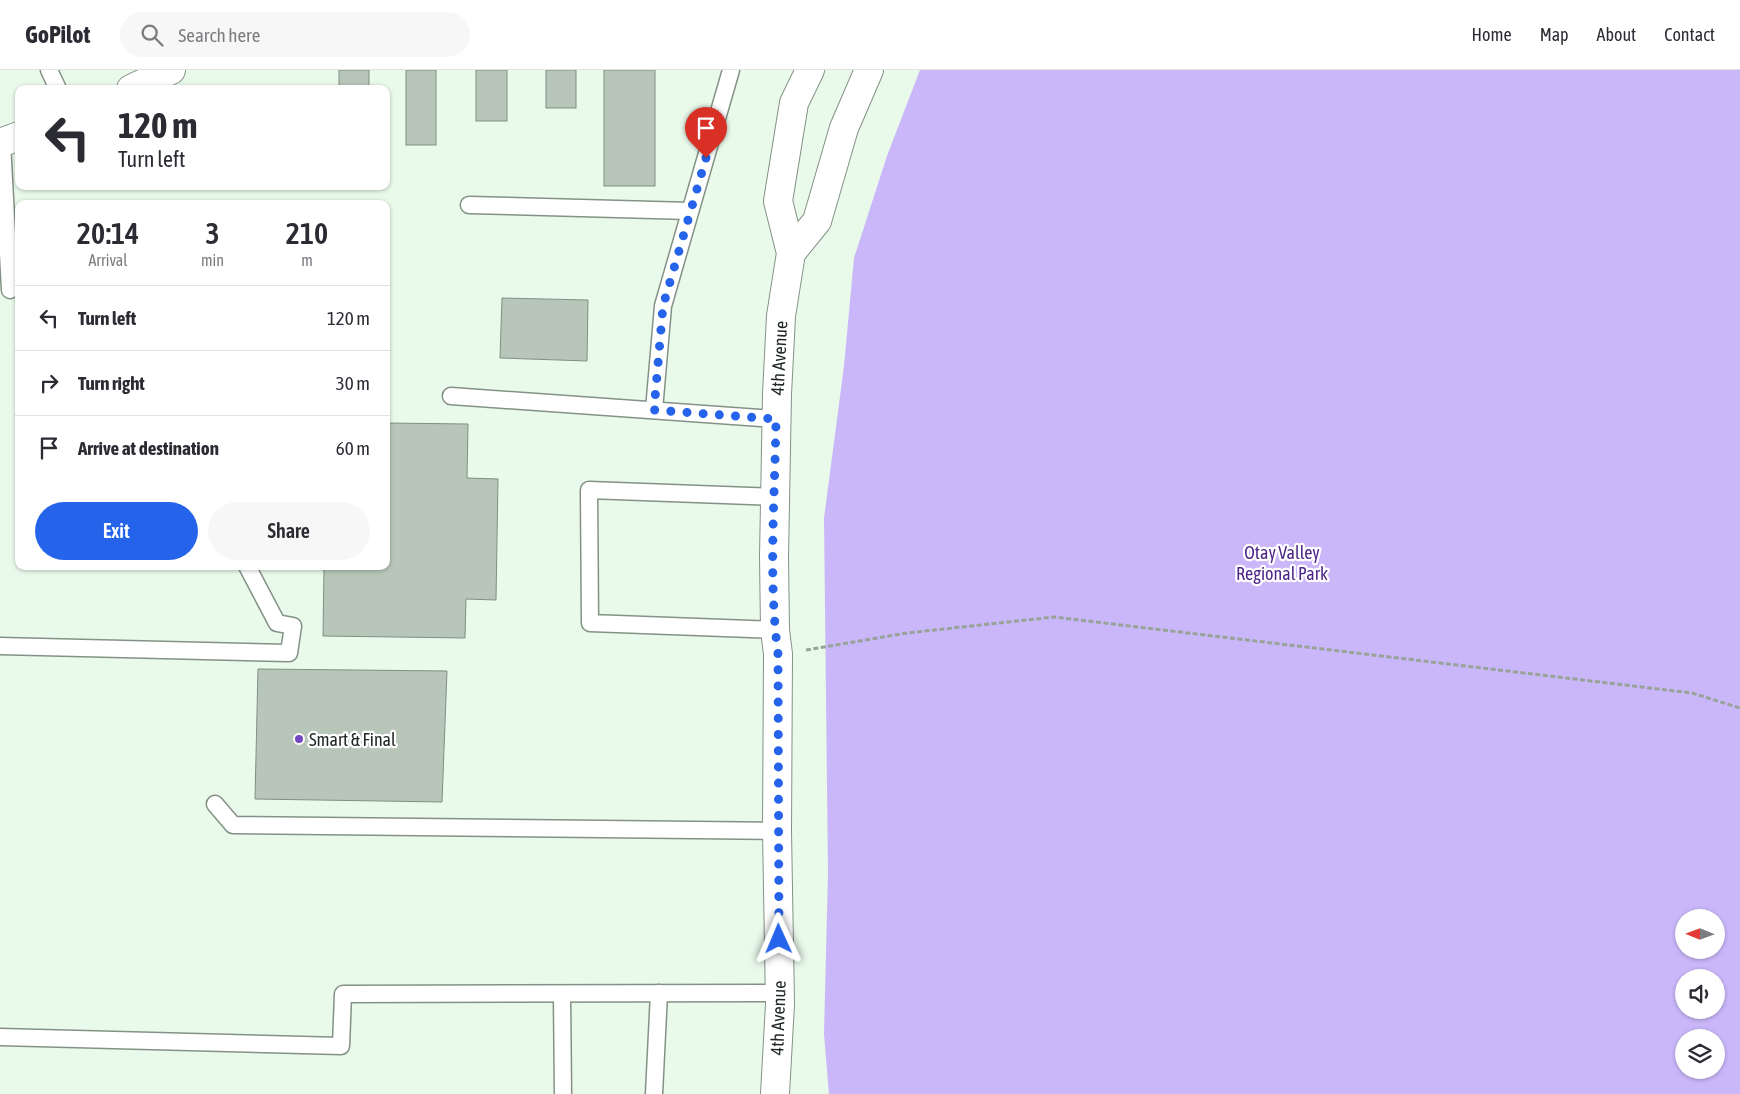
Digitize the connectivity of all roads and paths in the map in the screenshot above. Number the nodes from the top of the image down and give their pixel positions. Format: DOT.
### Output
graph roads {
  1 [pos="48,70"];
  2 [pos="171,70"];
  3 [pos="731,70"];
  4 [pos="810,70"];
  5 [pos="869,70"];
  6 [pos="56,85"];
  7 [pos="139,85"];
  8 [pos="7,141"];
  9 [pos="468,205"];
  10 [pos="690,211"];
  11 [pos="791,253"];
  12 [pos="10,290"];
  13 [pos="451,396"];
  14 [pos="654,410"];
  15 [pos="776,419"];
  16 [pos="775,497"];
  17 [pos="250,570"];
  18 [pos="776,642"];
  19 [pos="0,646"];
  20 [pos="1740,708"];
  21 [pos="215,804"];
  22 [pos="777,831"];
  23 [pos="659,993"];
  24 [pos="779,993"];
  25 [pos="562,994"];
  26 [pos="0,1036"];
  27 [pos="563,1094"];
  28 [pos="654,1094"];
  29 [pos="775,1094"];
  1 -- 6 [label="lane"];
  2 -- 7 [label="main road"];
  3 -- 10 [label="lane"];
  4 -- 11 [label="main road, 4th Avenue"];
  5 -- 11 [label="main road"];
  8 -- 12 [label="lane"];
  9 -- 10 [label="lane"];
  10 -- 14 [label="lane"];
  11 -- 15 [label="main road, 4th Avenue"];
  13 -- 14 [label="lane"];
  14 -- 15 [label="lane"];
  15 -- 16 [label="main road, 4th Avenue"];
  16 -- 18 [label="main road, 4th Avenue"];
  16 -- 18 [label="lane"];
  17 -- 19 [label="lane"];
  18 -- 20 [label="path"];
  18 -- 22 [label="main road, 4th Avenue"];
  21 -- 22 [label="lane"];
  22 -- 24 [label="main road, 4th Avenue"];
  23 -- 24 [label="lane"];
  23 -- 25 [label="lane"];
  23 -- 28 [label="lane"];
  24 -- 29 [label="main road, 4th Avenue"];
  25 -- 26 [label="lane"];
  25 -- 27 [label="lane"];
}
